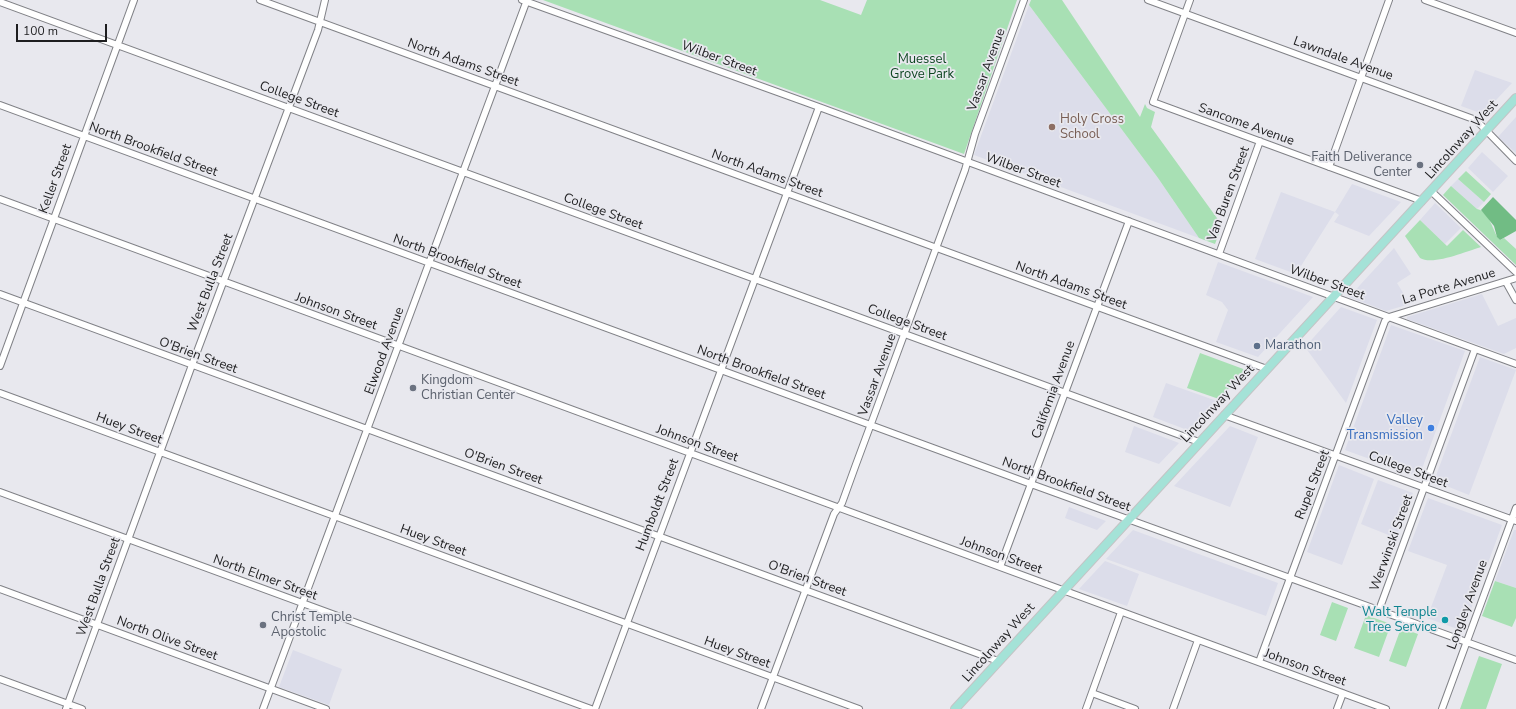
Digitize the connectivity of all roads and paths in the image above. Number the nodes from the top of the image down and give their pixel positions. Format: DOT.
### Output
graph roads {
  1 [pos="134,0"];
  2 [pos="260,0"];
  3 [pos="325,0"];
  4 [pos="525,0"];
  5 [pos="1024,0"];
  6 [pos="1148,0"];
  7 [pos="1190,0"];
  8 [pos="1389,0"];
  9 [pos="1425,0"];
  10 [pos="0,2"];
  11 [pos="1185,14"];
  12 [pos="320,22"];
  13 [pos="1516,33"];
  14 [pos="118,45"];
  15 [pos="1361,78"];
  16 [pos="495,87"];
  17 [pos="1516,98"];
  18 [pos="0,105"];
  19 [pos="819,107"];
  20 [pos="288,108"];
  21 [pos="1487,130"];
  22 [pos="84,136"];
  23 [pos="1260,141"];
  24 [pos="967,161"];
  25 [pos="1516,161"];
  26 [pos="1329,167"];
  27 [pos="463,173"];
  28 [pos="1431,191"];
  29 [pos="786,193"];
  30 [pos="0,199"];
  31 [pos="255,199"];
  32 [pos="1422,201"];
  33 [pos="53,219"];
  34 [pos="1128,221"];
  35 [pos="936,248"];
  36 [pos="1219,254"];
  37 [pos="429,263"];
  38 [pos="1516,272"];
  39 [pos="1516,278"];
  40 [pos="754,279"];
  41 [pos="223,282"];
  42 [pos="1506,282"];
  43 [pos="0,294"];
  44 [pos="1334,297"];
  45 [pos="1516,300"];
  46 [pos="24,303"];
  47 [pos="1097,307"];
  48 [pos="1389,317"];
  49 [pos="904,334"];
  50 [pos="399,347"];
  51 [pos="1474,349"];
  52 [pos="1516,364"];
  53 [pos="0,366"];
  54 [pos="192,366"];
  55 [pos="1267,368"];
  56 [pos="720,370"];
  57 [pos="1065,392"];
  58 [pos="0,393"];
  59 [pos="1224,415"];
  60 [pos="871,425"];
  61 [pos="368,430"];
  62 [pos="1199,442"];
  63 [pos="160,452"];
  64 [pos="690,453"];
  65 [pos="1336,455"];
  66 [pos="1031,484"];
  67 [pos="1424,487"];
  68 [pos="0,492"];
  69 [pos="839,508"];
  70 [pos="1516,508"];
  71 [pos="336,516"];
  72 [pos="1128,519"];
  73 [pos="1514,520"];
  74 [pos="659,536"];
  75 [pos="128,539"];
  76 [pos="1000,567"];
  77 [pos="1290,578"];
  78 [pos="0,589"];
  79 [pos="806,590"];
  80 [pos="1062,591"];
  81 [pos="303,603"];
  82 [pos="1380,610"];
  83 [pos="1121,612"];
  84 [pos="626,623"];
  85 [pos="97,625"];
  86 [pos="1198,640"];
  87 [pos="1466,642"];
  88 [pos="1516,660"];
  89 [pos="998,661"];
  90 [pos="1258,662"];
  91 [pos="773,678"];
  92 [pos="0,679"];
  93 [pos="271,689"];
  94 [pos="1092,693"];
  95 [pos="1343,693"];
  96 [pos="67,706"];
  97 [pos="82,709"];
  98 [pos="263,709"];
  99 [pos="326,709"];
  100 [pos="591,709"];
  101 [pos="595,709"];
  102 [pos="761,709"];
  103 [pos="859,709"];
  104 [pos="955,709"];
  105 [pos="1086,709"];
  106 [pos="1135,709"];
  107 [pos="1173,709"];
  108 [pos="1337,709"];
  109 [pos="1386,709"];
  110 [pos="1442,709"];
  1 -- 14 [label="street, Keller Street"];
  2 -- 12 [label="street, North Adams Street"];
  3 -- 12 [label="street, West Bulla Street"];
  4 -- 16 [label="street, Elwood Avenue"];
  4 -- 19 [label="street, Wilber Street"];
  5 -- 24 [label="street, Vassar Avenue"];
  6 -- 11 [label="street, Lawndale Avenue"];
  7 -- 11 [label="street"];
  8 -- 15 [label="street"];
  9 -- 13 [label="street"];
  10 -- 14 [label="street, College Street"];
  11 -- 15 [label="street, Lawndale Avenue"];
  11 -- 23 [label="street, Sancome Avenue"];
  12 -- 16 [label="street, North Adams Street"];
  12 -- 20 [label="street, West Bulla Street"];
  14 -- 20 [label="street, College Street"];
  14 -- 22 [label="street, Keller Street"];
  15 -- 21 [label="street, Lawndale Avenue"];
  15 -- 26 [label="street"];
  16 -- 27 [label="street, Elwood Avenue"];
  16 -- 29 [label="street, North Adams Street"];
  17 -- 21 [label="main road, Lincolnway West"];
  18 -- 22 [label="street, North Brookfield Street"];
  19 -- 24 [label="street, Wilber Street"];
  19 -- 29 [label="street, Humboldt Street"];
  20 -- 27 [label="street, College Street"];
  20 -- 31 [label="street, West Bulla Street"];
  21 -- 25 [label="street, Lawndale Avenue"];
  21 -- 28 [label="main road, Lincolnway West"];
  22 -- 31 [label="street, North Brookfield Street"];
  22 -- 33 [label="street, Keller Street"];
  23 -- 26 [label="street, Sancome Avenue"];
  23 -- 36 [label="street, Van Buren Street"];
  24 -- 34 [label="street, Wilber Street"];
  24 -- 35 [label="street, Vassar Avenue"];
  26 -- 32 [label="street, Sancome Avenue"];
  27 -- 37 [label="street, Elwood Avenue"];
  27 -- 40 [label="street, College Street"];
  28 -- 32 [label="main road, Lincolnway West"];
  28 -- 38 [label="street"];
  29 -- 35 [label="street, North Adams Street"];
  29 -- 40 [label="street, Humboldt Street"];
  30 -- 33 [label="street, Johnson Street"];
  31 -- 37 [label="street, North Brookfield Street"];
  31 -- 41 [label="street, West Bulla Street"];
  32 -- 44 [label="main road, Lincolnway West"];
  33 -- 41 [label="street, Johnson Street"];
  33 -- 46 [label="street, Keller Street"];
  34 -- 36 [label="street, Wilber Street"];
  34 -- 47 [label="street, California Avenue"];
  35 -- 47 [label="street, North Adams Street"];
  35 -- 49 [label="street, Vassar Avenue"];
  36 -- 44 [label="street, Wilber Street"];
  37 -- 50 [label="street, Elwood Avenue"];
  37 -- 56 [label="street, North Brookfield Street"];
  39 -- 42 [label="street, La Porte Avenue"];
  40 -- 49 [label="street, College Street"];
  40 -- 56 [label="street, Humboldt Street"];
  41 -- 50 [label="street, Johnson Street"];
  41 -- 54 [label="street, West Bulla Street"];
  42 -- 45 [label="street"];
  42 -- 48 [label="street, La Porte Avenue"];
  43 -- 46 [label="street, O'Brien Street"];
  44 -- 48 [label="street, Wilber Street"];
  44 -- 55 [label="main road, Lincolnway West"];
  46 -- 53 [label="street, Keller Street"];
  46 -- 54 [label="street, O'Brien Street"];
  47 -- 55 [label="street, North Adams Street"];
  47 -- 57 [label="street, California Avenue"];
  48 -- 51 [label="street, Wilber Street"];
  48 -- 65 [label="street, Rupel Street"];
  49 -- 57 [label="street, College Street"];
  49 -- 60 [label="street, Vassar Avenue"];
  50 -- 61 [label="street, Elwood Avenue"];
  50 -- 64 [label="street, Johnson Street"];
  51 -- 52 [label="street, Wilber Street"];
  51 -- 67 [label="street, Werwinski Street"];
  54 -- 61 [label="street, O'Brien Street"];
  54 -- 63 [label="street, West Bulla Street"];
  55 -- 59 [label="main road, Lincolnway West"];
  56 -- 60 [label="street, North Brookfield Street"];
  56 -- 64 [label="street, Humboldt Street"];
  57 -- 62 [label="street, College Street"];
  57 -- 66 [label="street, California Avenue"];
  58 -- 63 [label="street, Huey Street"];
  59 -- 62 [label="main road, Lincolnway West"];
  59 -- 65 [label="street, College Street"];
  60 -- 66 [label="street, North Brookfield Street"];
  60 -- 69 [label="street, Vassar Avenue"];
  61 -- 71 [label="street, Elwood Avenue"];
  61 -- 74 [label="street, O'Brien Street"];
  62 -- 72 [label="main road, Lincolnway West"];
  63 -- 71 [label="street, Huey Street"];
  63 -- 75 [label="street, West Bulla Street"];
  64 -- 69 [label="street, Johnson Street"];
  64 -- 74 [label="street, Humboldt Street"];
  65 -- 67 [label="street, College Street"];
  65 -- 77 [label="street, Rupel Street"];
  66 -- 72 [label="street, North Brookfield Street"];
  66 -- 76 [label="street, California Avenue"];
  67 -- 73 [label="street, College Street"];
  67 -- 82 [label="street, Werwinski Street"];
  68 -- 75 [label="street, North Elmer Street"];
  69 -- 76 [label="street, Johnson Street"];
  69 -- 79 [label="street, Vassar Avenue"];
  70 -- 73 [label="street, Longley Avenue"];
  71 -- 81 [label="street, Elwood Avenue"];
  71 -- 84 [label="street, Huey Street"];
  72 -- 77 [label="street, North Brookfield Street"];
  72 -- 80 [label="main road, Lincolnway West"];
  73 -- 87 [label="street, Longley Avenue"];
  74 -- 79 [label="street, O'Brien Street"];
  74 -- 84 [label="street, Humboldt Street"];
  75 -- 81 [label="street, North Elmer Street"];
  75 -- 85 [label="street, West Bulla Street"];
  76 -- 80 [label="street, Johnson Street"];
  77 -- 82 [label="street, North Brookfield Street"];
  77 -- 90 [label="street, Rupel Street"];
  78 -- 85 [label="street, North Olive Street"];
  79 -- 89 [label="street, O'Brien Street"];
  79 -- 91 [label="street, Vassar Avenue"];
  80 -- 83 [label="street, Johnson Street"];
  80 -- 89 [label="main road, Lincolnway West"];
  81 -- 93 [label="street, Elwood Avenue"];
  81 -- 100 [label="street, North Elmer Street"];
  82 -- 87 [label="street, North Brookfield Street"];
  83 -- 86 [label="street, Johnson Street"];
  83 -- 94 [label="street"];
  84 -- 91 [label="street, Huey Street"];
  84 -- 101 [label="street, Humboldt Street"];
  85 -- 93 [label="street, North Olive Street"];
  85 -- 96 [label="street, West Bulla Street"];
  86 -- 90 [label="street, Johnson Street"];
  86 -- 107 [label="street"];
  87 -- 88 [label="street, North Brookfield Street"];
  87 -- 110 [label="street, Longley Avenue"];
  89 -- 104 [label="main road, Lincolnway West"];
  90 -- 95 [label="street, Johnson Street"];
  91 -- 102 [label="street, Vassar Avenue"];
  91 -- 103 [label="street, Huey Street"];
  92 -- 96 [label="street"];
  93 -- 98 [label="street, Elwood Avenue"];
  93 -- 99 [label="street, North Olive Street"];
  94 -- 105 [label="street"];
  94 -- 106 [label="street"];
  95 -- 108 [label="street"];
  95 -- 109 [label="street, Johnson Street"];
  96 -- 97 [label="street"];
}
